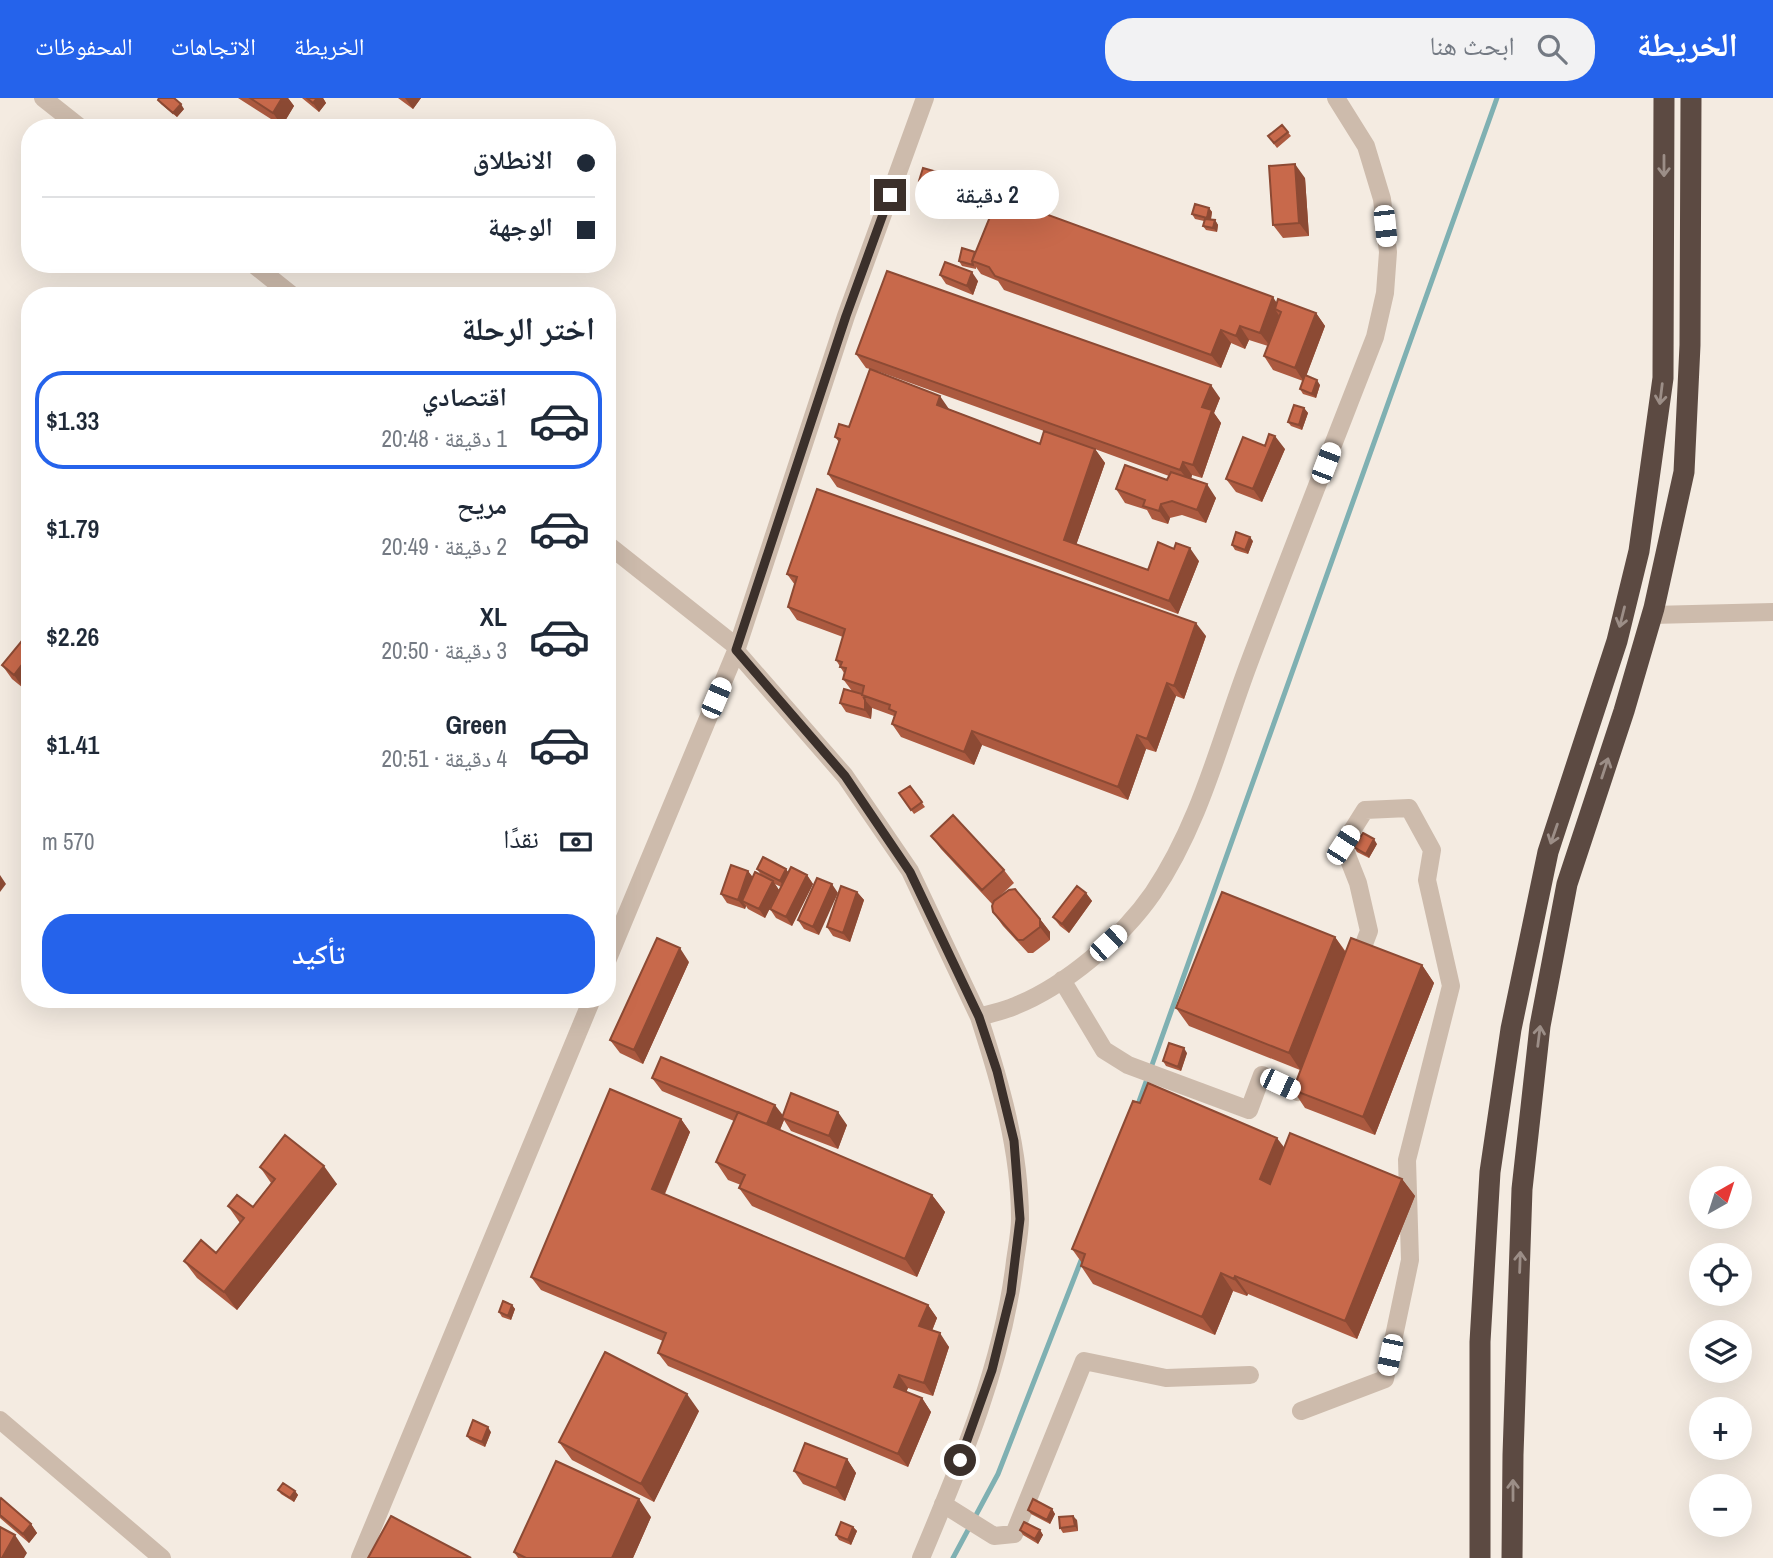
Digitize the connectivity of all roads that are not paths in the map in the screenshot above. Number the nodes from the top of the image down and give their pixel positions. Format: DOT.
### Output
graph roads {
  1 [pos="43,98"];
  2 [pos="925,98"];
  3 [pos="1336,98"];
  4 [pos="1664,98"];
  5 [pos="1691,98"];
  6 [pos="70,119"];
  7 [pos="264,273"];
  8 [pos="282,287"];
  9 [pos="616,551"];
  10 [pos="1773,612"];
  11 [pos="1652,615"];
  12 [pos="737,649"];
  13 [pos="616,939"];
  14 [pos="1062,980"];
  15 [pos="1350,982"];
  16 [pos="588,1008"];
  17 [pos="979,1017"];
  18 [pos="1322,1060"];
  19 [pos="1251,1375"];
  20 [pos="1301,1410"];
  21 [pos="0,1420"];
  22 [pos="943,1504"];
  23 [pos="162,1558"];
  24 [pos="360,1558"];
  25 [pos="921,1558"];
  26 [pos="1480,1558"];
  27 [pos="1512,1558"];
  1 -- 6 [label="street"];
  2 -- 12 [label="street"];
  3 -- 14 [label="street"];
  4 -- 26 [label="highway, one-way"];
  5 -- 11 [label="highway"];
  7 -- 8 [label="street"];
  9 -- 12 [label="street"];
  10 -- 11 [label="street"];
  27 -- 11 [label="highway, one-way"];
  12 -- 13 [label="street"];
  12 -- 17 [label="street"];
  14 -- 17 [label="street"];
  14 -- 18 [label="street"];
  15 -- 20 [label="street"];
  16 -- 24 [label="street"];
  17 -- 22 [label="street"];
  19 -- 22 [label="street"];
  21 -- 23 [label="street"];
  22 -- 25 [label="street"];
}
